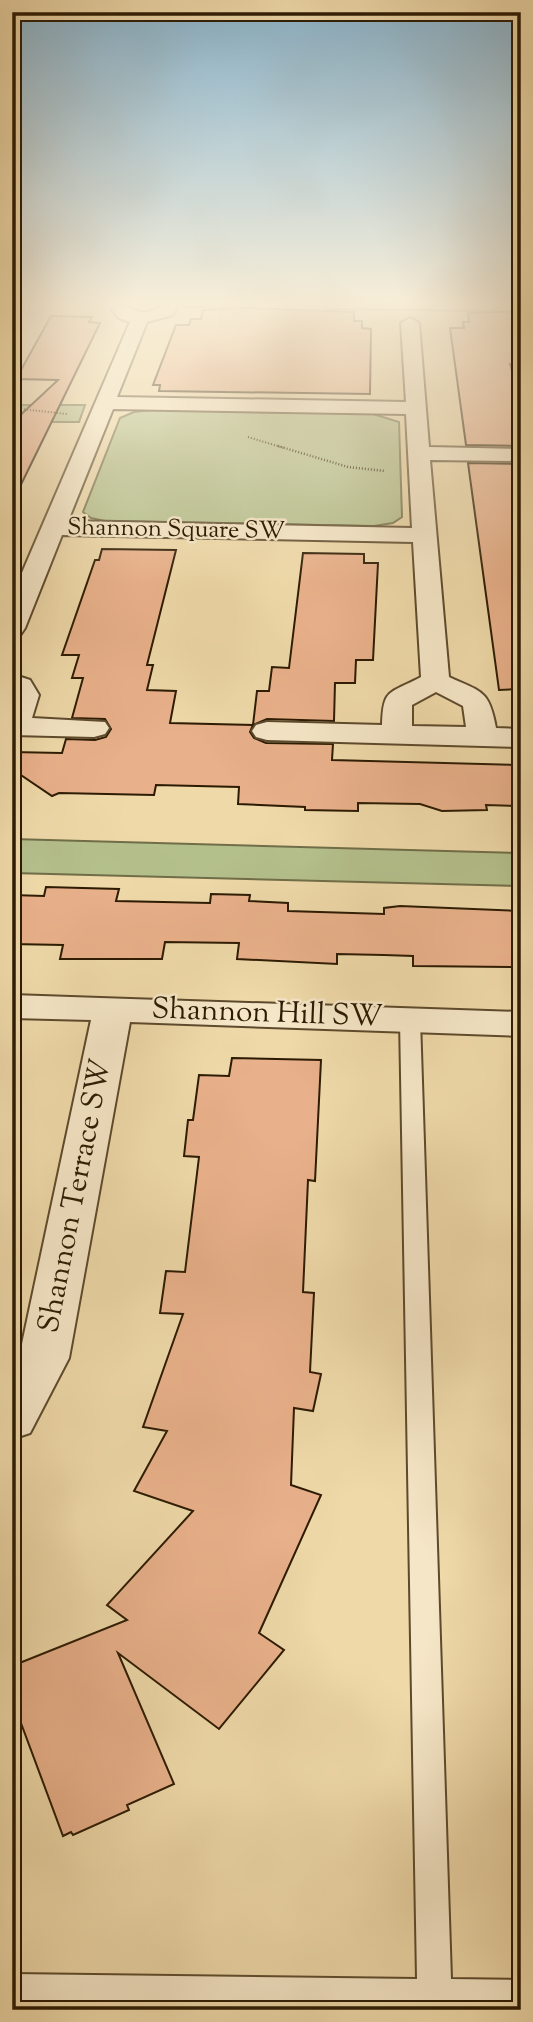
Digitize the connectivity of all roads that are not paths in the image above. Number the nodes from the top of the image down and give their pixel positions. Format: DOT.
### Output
graph roads {
  1 [pos="108,395"];
  2 [pos="415,395"];
  3 [pos="105,403"];
  4 [pos="416,408"];
  5 [pos="521,455"];
  6 [pos="419,459"];
  7 [pos="521,467"];
  8 [pos="54,528"];
  9 [pos="425,535"];
  10 [pos="12,628"];
  11 [pos="12,681"];
  12 [pos="435,681"];
  13 [pos="13,726"];
  14 [pos="94,727"];
  15 [pos="267,732"];
  16 [pos="397,735"];
  17 [pos="482,737"];
  18 [pos="521,738"];
  19 [pos="12,1006"];
  20 [pos="113,1008"];
  21 [pos="410,1020"];
  22 [pos="521,1024"];
  23 [pos="12,1419"];
  24 [pos="12,1991"];
  25 [pos="434,1994"];
  26 [pos="521,1997"];
  1 -- 3 [label="street, Shannon Square SW"];
  2 -- 4 [label="street"];
  3 -- 4 [label="street"];
  3 -- 8 [label="street, Shannon Square SW"];
  4 -- 6 [label="street"];
  5 -- 6 [label="street"];
  6 -- 7 [label="street"];
  6 -- 9 [label="street"];
  8 -- 9 [label="street, Shannon Square SW"];
  8 -- 10 [label="street"];
  9 -- 12 [label="street"];
  11 -- 13 [label="street"];
  12 -- 16 [label="street"];
  12 -- 17 [label="street"];
  13 -- 14 [label="street"];
  15 -- 16 [label="street"];
  16 -- 17 [label="street"];
  17 -- 18 [label="street"];
  19 -- 20 [label="street, Shannon Hill SW"];
  20 -- 21 [label="street, Shannon Hill SW"];
  20 -- 23 [label="street, Shannon Terrace SW"];
  21 -- 22 [label="street, Shannon Hill SW"];
  21 -- 25 [label="lane"];
  24 -- 25 [label="lane"];
  25 -- 26 [label="lane"];
}
